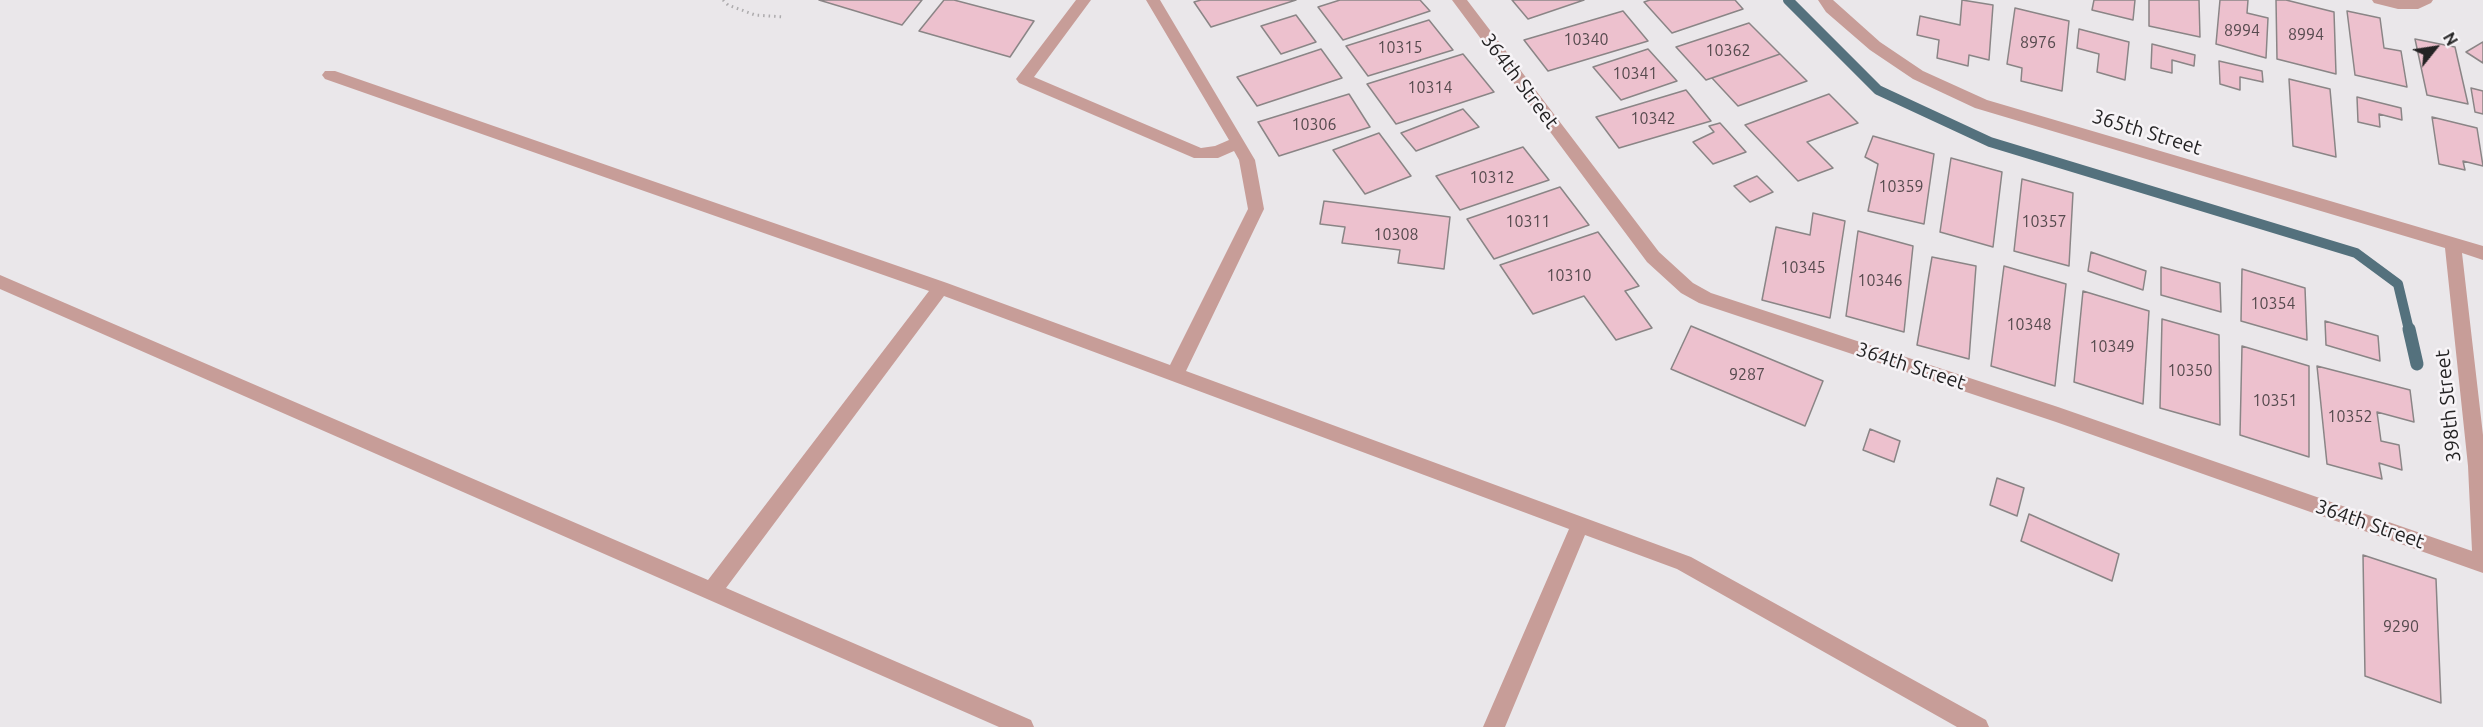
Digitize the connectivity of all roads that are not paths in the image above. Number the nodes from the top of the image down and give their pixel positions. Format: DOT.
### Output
graph roads {
  1 [pos="1084,0"];
  2 [pos="1153,0"];
  3 [pos="1459,0"];
  4 [pos="1825,0"];
  5 [pos="2379,0"];
  6 [pos="2426,0"];
  7 [pos="330,75"];
  8 [pos="1238,142"];
  9 [pos="2453,245"];
  10 [pos="2483,253"];
  11 [pos="0,282"];
  12 [pos="941,288"];
  13 [pos="1175,374"];
  14 [pos="1580,525"];
  15 [pos="2483,563"];
  16 [pos="711,592"];
  17 [pos="1023,727"];
  18 [pos="1494,727"];
  19 [pos="1978,727"];
  1 -- 8 [label="street"];
  2 -- 8 [label="street"];
  3 -- 15 [label="street, 364th Street"];
  4 -- 9 [label="street, 365th Street"];
  5 -- 6 [label="street"];
  7 -- 12 [label="street"];
  8 -- 13 [label="street"];
  9 -- 10 [label="street, 365th Street"];
  9 -- 15 [label="street, 398th Street"];
  11 -- 16 [label="street"];
  12 -- 13 [label="street"];
  12 -- 16 [label="street"];
  13 -- 14 [label="street"];
  14 -- 18 [label="street"];
  14 -- 19 [label="street"];
  16 -- 17 [label="street"];
}
